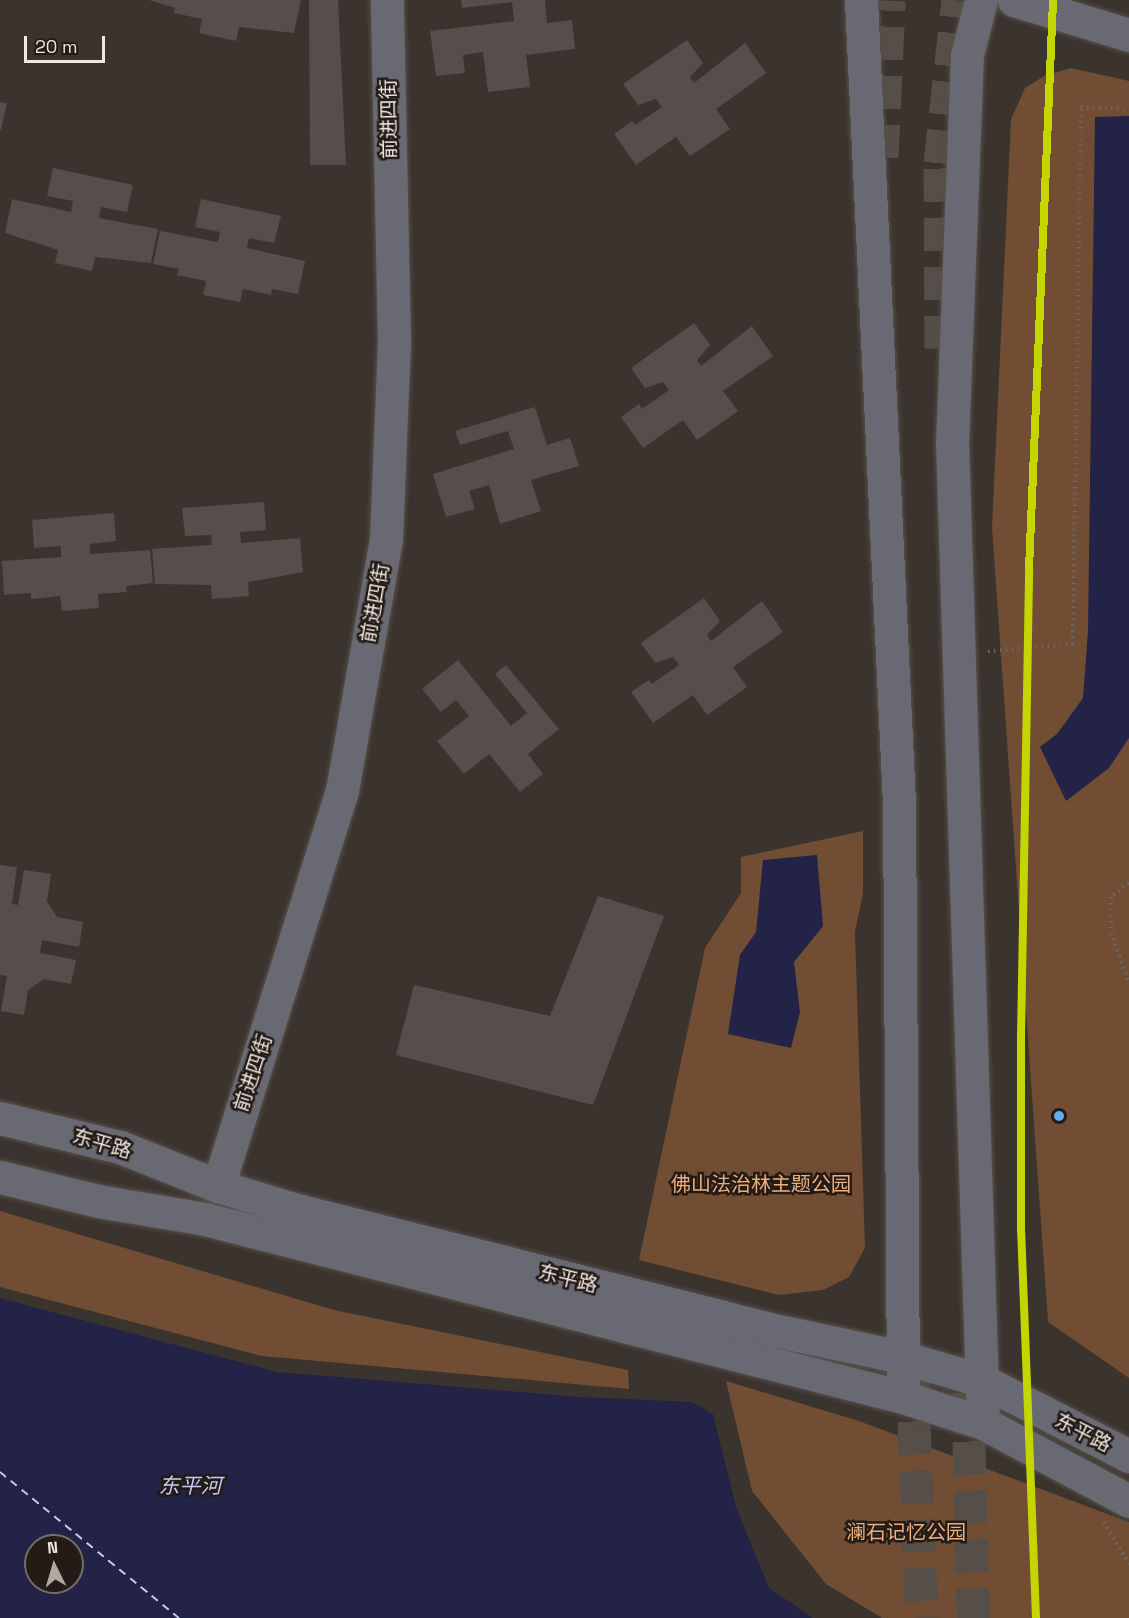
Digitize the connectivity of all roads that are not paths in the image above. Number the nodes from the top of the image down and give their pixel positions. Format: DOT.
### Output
graph roads {
  1 [pos="387,0"];
  2 [pos="861,0"];
  3 [pos="981,0"];
  4 [pos="1014,0"];
  5 [pos="1129,35"];
  6 [pos="0,1118"];
  7 [pos="0,1178"];
  8 [pos="218,1186"];
  9 [pos="902,1357"];
  10 [pos="983,1380"];
  11 [pos="903,1397"];
  12 [pos="983,1423"];
  13 [pos="1129,1456"];
  14 [pos="1129,1501"];
  1 -- 8 [label="main road, 前进四街"];
  2 -- 9 [label="main road"];
  3 -- 10 [label="main road"];
  4 -- 5 [label="main road"];
  6 -- 8 [label="main road, 东平路"];
  7 -- 11 [label="main road, 东平路"];
  8 -- 9 [label="main road, 东平路"];
  9 -- 10 [label="main road, 东平路"];
  9 -- 11 [label="main road"];
  10 -- 12 [label="main road"];
  10 -- 13 [label="main road, 东平路"];
  11 -- 12 [label="main road, 东平路"];
  12 -- 14 [label="main road, 东平路"];
}
